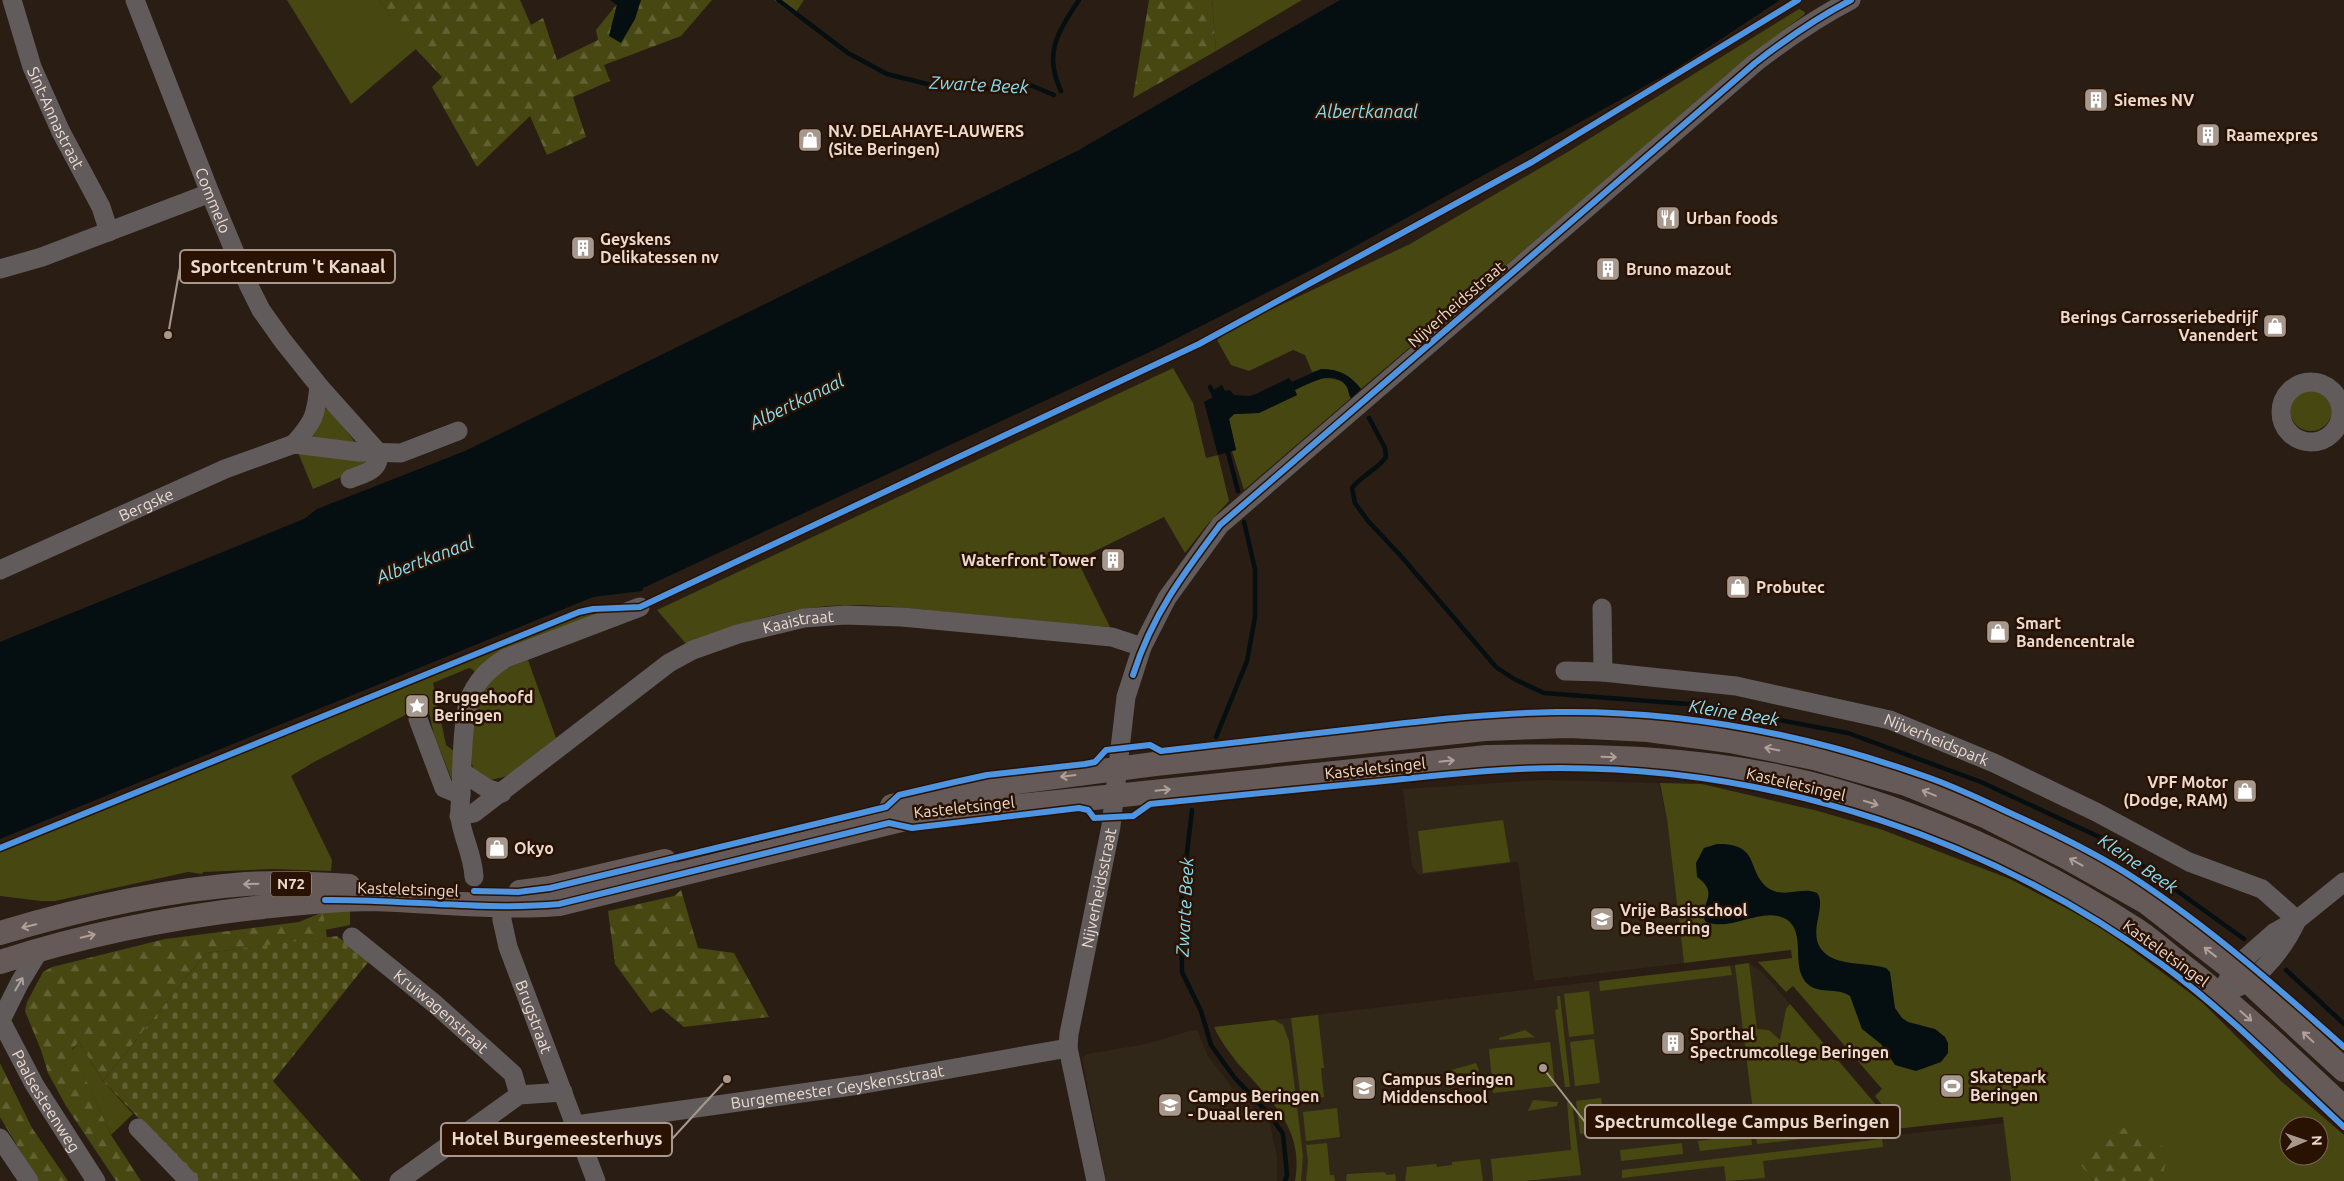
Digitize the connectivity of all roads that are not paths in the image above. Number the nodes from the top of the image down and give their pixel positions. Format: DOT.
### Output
graph roads {
  1 [pos="12,0"];
  2 [pos="135,0"];
  3 [pos="1851,0"];
  4 [pos="1819,7"];
  5 [pos="210,193"];
  6 [pos="109,232"];
  7 [pos="0,269"];
  8 [pos="319,386"];
  9 [pos="458,431"];
  10 [pos="294,444"];
  11 [pos="378,452"];
  12 [pos="350,479"];
  13 [pos="0,570"];
  14 [pos="640,607"];
  15 [pos="1602,608"];
  16 [pos="1142,647"];
  17 [pos="1565,670"];
  18 [pos="1603,672"];
  19 [pos="418,719"];
  20 [pos="1116,770"];
  21 [pos="462,772"];
  22 [pos="502,792"];
  23 [pos="461,795"];
  24 [pos="1114,795"];
  25 [pos="460,816"];
  26 [pos="474,877"];
  27 [pos="2344,882"];
  28 [pos="502,907"];
  29 [pos="2297,920"];
  30 [pos="0,934"];
  31 [pos="352,937"];
  32 [pos="40,949"];
  33 [pos="0,962"];
  34 [pos="2241,976"];
  35 [pos="2221,994"];
  36 [pos="0,1020"];
  37 [pos="1068,1048"];
  38 [pos="2344,1070"];
  39 [pos="563,1092"];
  40 [pos="519,1095"];
  41 [pos="2344,1108"];
  42 [pos="576,1125"];
  43 [pos="138,1128"];
  44 [pos="1,1143"];
  45 [pos="29,1181"];
  46 [pos="96,1181"];
  47 [pos="189,1181"];
  48 [pos="399,1181"];
  49 [pos="596,1181"];
  50 [pos="1096,1181"];
  1 -- 6 [label="street, Sint-Annastraat"];
  2 -- 5 [label="street, Commelo"];
  3 -- 4 [label="street, Nijverheidsstraat"];
  4 -- 16 [label="street, Nijverheidsstraat"];
  5 -- 6 [label="street"];
  5 -- 8 [label="street, Commelo"];
  6 -- 7 [label="street"];
  8 -- 10 [label="street"];
  8 -- 11 [label="street, Commelo"];
  9 -- 11 [label="street"];
  10 -- 11 [label="street"];
  10 -- 13 [label="street, Bergske"];
  11 -- 12 [label="street"];
  14 -- 21 [label="street"];
  15 -- 18 [label="street"];
  16 -- 20 [label="street, Nijverheidsstraat"];
  16 -- 22 [label="street, Kaaistraat"];
  17 -- 18 [label="street, Nijverheidspark"];
  18 -- 29 [label="street, Nijverheidspark"];
  19 -- 23 [label="street"];
  20 -- 24 [label="street, Nijverheidsstraat"];
  20 -- 30 [label="main road, Kasteletsingel / N72, one-way"];
  34 -- 20 [label="main road, Kasteletsingel / N72, one-way"];
  21 -- 22 [label="street"];
  21 -- 23 [label="street"];
  22 -- 25 [label="street, Kaaistraat"];
  23 -- 25 [label="street"];
  24 -- 28 [label="main road, Kasteletsingel / N72"];
  24 -- 35 [label="main road, Kasteletsingel / N72, one-way"];
  24 -- 37 [label="street, Nijverheidsstraat"];
  25 -- 26 [label="street"];
  27 -- 29 [label="street"];
  32 -- 28 [label="main road, Kasteletsingel / N72, one-way"];
  28 -- 39 [label="street, Brugstraat"];
  29 -- 34 [label="street"];
  31 -- 40 [label="street, Kruiwagenstraat"];
  32 -- 33 [label="main road, Kasteletsingel / N72"];
  36 -- 32 [label="street, one-way"];
  34 -- 35 [label="street"];
  38 -- 34 [label="main road, Kasteletsingel / N72, one-way"];
  35 -- 41 [label="main road, Kasteletsingel / N72, one-way"];
  36 -- 46 [label="street, Paalsesteenweg"];
  37 -- 42 [label="street, Burgemeester Geyskensstraat"];
  37 -- 50 [label="street"];
  39 -- 40 [label="street"];
  39 -- 42 [label="street, Brugstraat"];
  40 -- 48 [label="street"];
  42 -- 49 [label="street, Brugstraat"];
  43 -- 47 [label="street"];
  44 -- 45 [label="street"];
}
